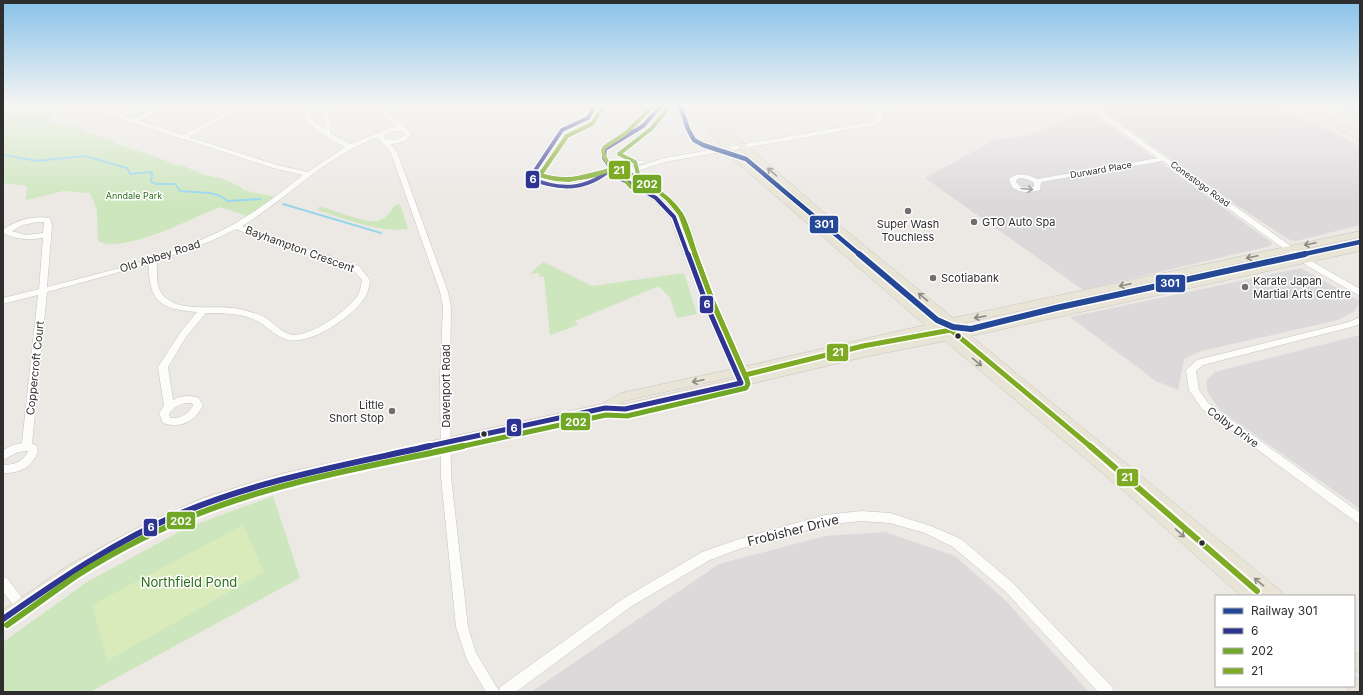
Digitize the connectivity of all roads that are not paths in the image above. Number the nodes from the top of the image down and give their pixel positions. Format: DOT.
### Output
graph roads {
  1 [pos="183,138"];
  2 [pos="336,138"];
  3 [pos="366,138"];
  4 [pos="382,138"];
  5 [pos="720,138"];
  6 [pos="734,138"];
  7 [pos="787,138"];
  8 [pos="1137,138"];
  9 [pos="403,139"];
  10 [pos="363,140"];
  11 [pos="385,141"];
  12 [pos="348,146"];
  13 [pos="742,146"];
  14 [pos="726,148"];
  15 [pos="394,152"];
  16 [pos="1165,158"];
  17 [pos="624,165"];
  18 [pos="632,172"];
  19 [pos="308,174"];
  20 [pos="618,177"];
  21 [pos="1036,181"];
  22 [pos="645,191"];
  23 [pos="236,226"];
  24 [pos="1360,234"];
  25 [pos="46,235"];
  26 [pos="1290,248"];
  27 [pos="1360,248"];
  28 [pos="153,260"];
  29 [pos="1305,260"];
  30 [pos="43,290"];
  31 [pos="1360,293"];
  32 [pos="3,301"];
  33 [pos="204,309"];
  34 [pos="1360,320"];
  35 [pos="952,323"];
  36 [pos="936,326"];
  37 [pos="963,335"];
  38 [pos="948,336"];
  39 [pos="739,378"];
  40 [pos="169,407"];
  41 [pos="446,443"];
  42 [pos="27,446"];
  43 [pos="3,456"];
  44 [pos="3,469"];
  45 [pos="1360,519"];
  46 [pos="3,582"];
  47 [pos="1251,595"];
  48 [pos="1275,595"];
  49 [pos="21,606"];
  50 [pos="3,619"];
  51 [pos="493,692"];
  52 [pos="505,692"];
  53 [pos="1108,692"];
  1 -- 19 [label="street"];
  2 -- 12 [label="street"];
  3 -- 10 [label="street, Old Abbey Road"];
  4 -- 11 [label="street"];
  5 -- 14 [label="main road"];
  6 -- 13 [label="main road"];
  7 -- 13 [label="street"];
  8 -- 16 [label="street, Conestogo Road"];
  9 -- 11 [label="street, Old Abbey Road"];
  9 -- 15 [label="street"];
  10 -- 11 [label="street, Old Abbey Road"];
  10 -- 12 [label="street, Old Abbey Road"];
  11 -- 15 [label="street, Davenport Road"];
  12 -- 19 [label="street, Old Abbey Road"];
  13 -- 14 [label="street"];
  35 -- 13 [label="main road, one-way"];
  14 -- 17 [label="street"];
  14 -- 18 [label="street"];
  14 -- 36 [label="main road"];
  15 -- 41 [label="street, Davenport Road"];
  16 -- 21 [label="street, Durward Place"];
  16 -- 26 [label="street, Conestogo Road"];
  17 -- 18 [label="street"];
  17 -- 20 [label="street"];
  18 -- 20 [label="street"];
  18 -- 22 [label="street"];
  19 -- 23 [label="street, Old Abbey Road"];
  20 -- 22 [label="street"];
  22 -- 39 [label="street"];
  23 -- 28 [label="street, Old Abbey Road"];
  23 -- 33 [label="street, Bayhampton Crescent"];
  24 -- 26 [label="main road, one-way"];
  25 -- 25 [label="street, Coppercroft Court"];
  25 -- 30 [label="street, Coppercroft Court"];
  26 -- 29 [label="street"];
  26 -- 35 [label="main road, one-way"];
  27 -- 29 [label="main road"];
  28 -- 30 [label="street, Old Abbey Road"];
  28 -- 33 [label="street, Bayhampton Crescent"];
  29 -- 31 [label="street"];
  29 -- 37 [label="main road"];
  30 -- 32 [label="street, Old Abbey Road"];
  30 -- 42 [label="street, Coppercroft Court"];
  33 -- 40 [label="street"];
  34 -- 45 [label="street, Colby Drive"];
  35 -- 36 [label="main road"];
  35 -- 37 [label="main road"];
  36 -- 38 [label="main road"];
  36 -- 39 [label="main road"];
  37 -- 38 [label="main road"];
  48 -- 37 [label="main road, one-way"];
  38 -- 39 [label="main road"];
  38 -- 47 [label="main road, one-way"];
  39 -- 41 [label="main road"];
  41 -- 49 [label="main road"];
  41 -- 51 [label="street, Davenport Road"];
  42 -- 43 [label="street"];
  42 -- 44 [label="street, Coppercroft Court"];
  46 -- 49 [label="street"];
  49 -- 50 [label="main road"];
  52 -- 53 [label="street, Frobisher Drive"];
}
